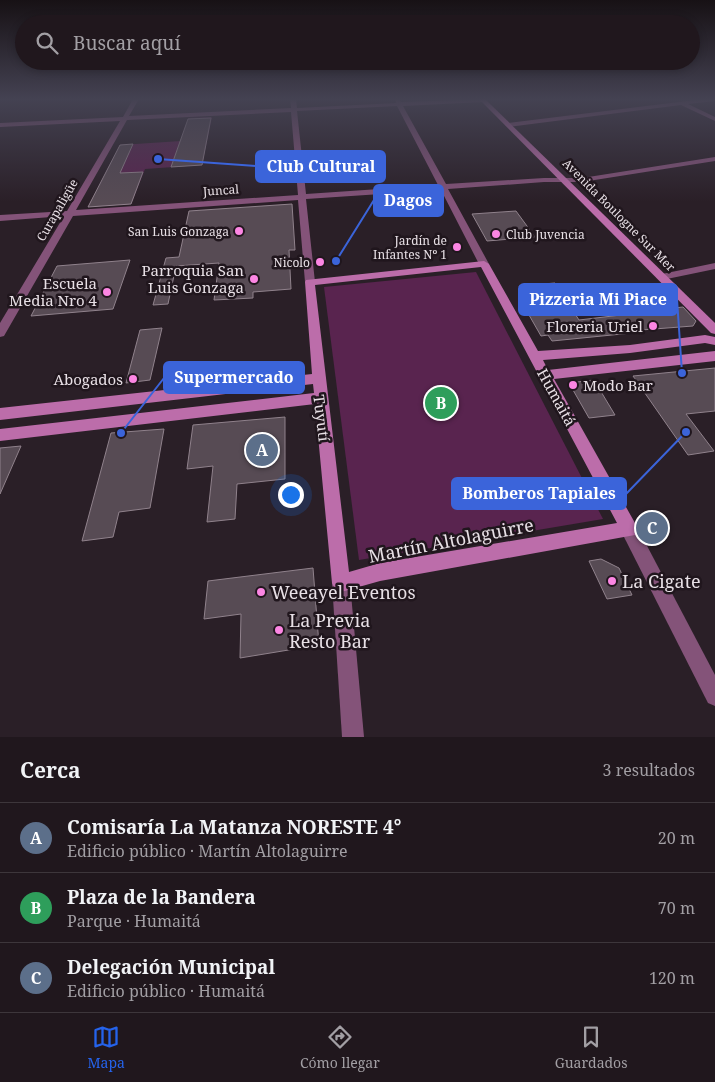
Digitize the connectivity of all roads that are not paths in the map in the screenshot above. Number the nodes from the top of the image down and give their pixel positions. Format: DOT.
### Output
graph roads {
  1 [pos="116,133"];
  2 [pos="296,133"];
  3 [pos="414,133"];
  4 [pos="517,133"];
  5 [pos="715,160"];
  6 [pos="564,180"];
  7 [pos="442,188"];
  8 [pos="302,197"];
  9 [pos="70,213"];
  10 [pos="0,218"];
  11 [pos="484,264"];
  12 [pos="715,266"];
  13 [pos="662,277"];
  14 [pos="310,282"];
  15 [pos="715,330"];
  16 [pos="0,333"];
  17 [pos="715,341"];
  18 [pos="630,349"];
  19 [pos="534,356"];
  20 [pos="715,356"];
  21 [pos="640,364"];
  22 [pos="545,375"];
  23 [pos="318,378"];
  24 [pos="320,398"];
  25 [pos="0,414"];
  26 [pos="0,435"];
  27 [pos="629,529"];
  28 [pos="341,583"];
  29 [pos="715,696"];
  30 [pos="353,737"];
  1 -- 9 [label="street, Curapaligüe"];
  2 -- 8 [label="street, Tuyutí"];
  3 -- 7 [label="street, Humaitá"];
  4 -- 6 [label="street, Avenida Boulogne Sur Mer"];
  5 -- 6 [label="street, Juncal"];
  6 -- 7 [label="street, Juncal"];
  6 -- 13 [label="street, Avenida Boulogne Sur Mer"];
  7 -- 8 [label="street, Juncal"];
  7 -- 11 [label="street, Humaitá"];
  8 -- 9 [label="street, Juncal"];
  8 -- 14 [label="street, Tuyutí"];
  9 -- 10 [label="street, Juncal"];
  9 -- 16 [label="street, Curapaligüe"];
  11 -- 14 [label="street"];
  11 -- 19 [label="street, Humaitá"];
  12 -- 13 [label="street"];
  13 -- 15 [label="street, Avenida Boulogne Sur Mer"];
  14 -- 23 [label="street, Tuyutí"];
  17 -- 18 [label="street"];
  18 -- 19 [label="street"];
  18 -- 21 [label="street"];
  19 -- 22 [label="street, Humaitá"];
  20 -- 21 [label="street"];
  21 -- 22 [label="street"];
  22 -- 27 [label="street, Humaitá"];
  23 -- 24 [label="street, Tuyutí"];
  23 -- 25 [label="street"];
  24 -- 26 [label="street"];
  24 -- 28 [label="street, Tuyutí"];
  27 -- 28 [label="street, Martín Altolaguirre"];
  27 -- 29 [label="street, Humaitá"];
  28 -- 30 [label="street, Tuyutí"];
}
